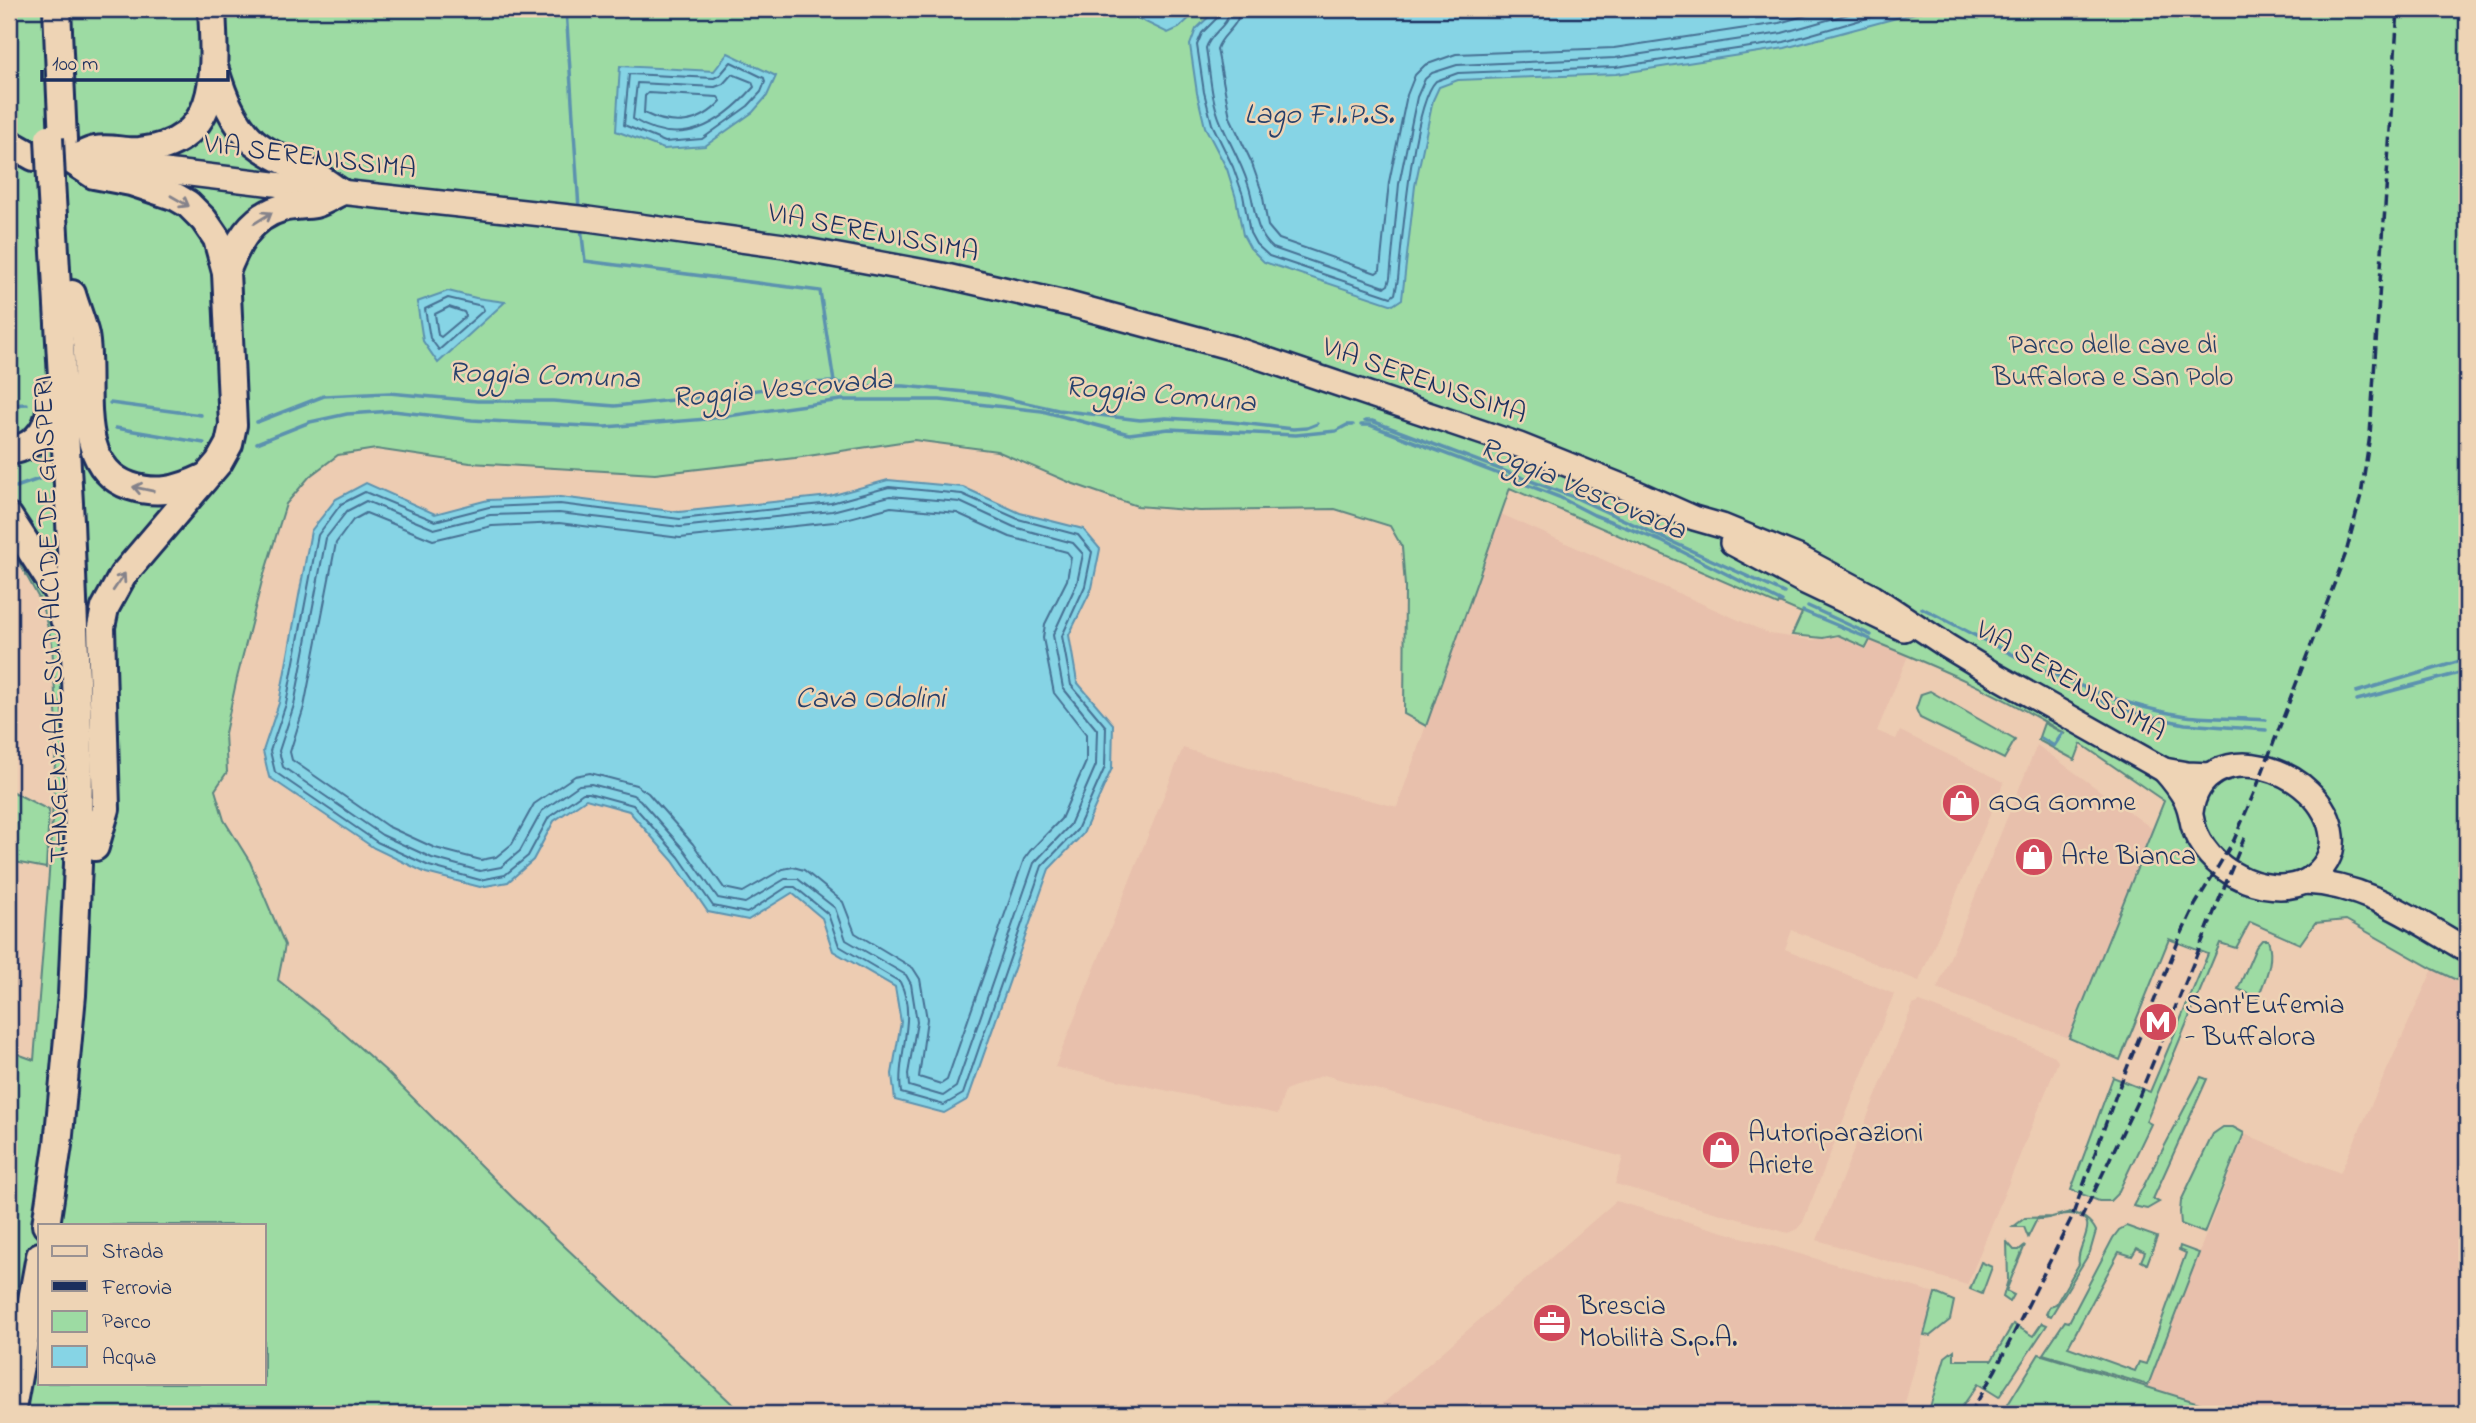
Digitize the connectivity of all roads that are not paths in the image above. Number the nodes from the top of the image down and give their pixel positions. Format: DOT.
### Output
graph roads {
  1 [pos="212,9"];
  2 [pos="54,10"];
  3 [pos="214,68"];
  4 [pos="9,143"];
  5 [pos="49,158"];
  6 [pos="9,166"];
  7 [pos="340,192"];
  8 [pos="52,231"];
  9 [pos="226,272"];
  10 [pos="72,294"];
  11 [pos="9,451"];
  12 [pos="207,475"];
  13 [pos="9,517"];
  14 [pos="1694,518"];
  15 [pos="1801,580"];
  16 [pos="1873,597"];
  17 [pos="1947,646"];
  18 [pos="79,759"];
  19 [pos="2164,770"];
  20 [pos="2211,775"];
  21 [pos="93,803"];
  22 [pos="2191,812"];
  23 [pos="2332,848"];
  24 [pos="2305,882"];
  25 [pos="2374,897"];
  26 [pos="2467,950"];
  27 [pos="46,1224"];
  28 [pos="61,1224"];
  29 [pos="38,1267"];
  30 [pos="38,1349"];
  31 [pos="10,1414"];
  32 [pos="26,1414"];
  1 -- 3 [label="highway"];
  2 -- 5 [label="highway, TANGENZIALE SUD ALCIDE DE GASPERI"];
  3 -- 5 [label="highway"];
  3 -- 7 [label="highway"];
  4 -- 5 [label="highway"];
  5 -- 6 [label="highway"];
  5 -- 7 [label="main road, VIA SERENISSIMA"];
  5 -- 8 [label="highway, TANGENZIALE SUD ALCIDE DE GASPERI"];
  5 -- 9 [label="highway, one-way"];
  5 -- 10 [label="highway, TANGENZIALE SUD ALCIDE DE GASPERI"];
  9 -- 7 [label="highway, one-way"];
  7 -- 14 [label="main road, VIA SERENISSIMA"];
  8 -- 11 [label="highway"];
  8 -- 18 [label="highway, TANGENZIALE SUD ALCIDE DE GASPERI"];
  9 -- 12 [label="highway"];
  12 -- 10 [label="highway, one-way"];
  10 -- 21 [label="highway, TANGENZIALE SUD ALCIDE DE GASPERI"];
  21 -- 12 [label="highway, one-way"];
  13 -- 18 [label="highway"];
  14 -- 15 [label="main road, VIA SERENISSIMA"];
  14 -- 16 [label="main road, VIA SERENISSIMA"];
  15 -- 16 [label="main road"];
  15 -- 17 [label="main road, VIA SERENISSIMA"];
  16 -- 17 [label="main road, VIA SERENISSIMA"];
  17 -- 19 [label="main road, VIA SERENISSIMA"];
  18 -- 21 [label="highway, TANGENZIALE SUD ALCIDE DE GASPERI"];
  19 -- 20 [label="main road, VIA SERENISSIMA"];
  19 -- 22 [label="main road, VIA SERENISSIMA"];
  20 -- 22 [label="main road"];
  20 -- 23 [label="main road, VIA SERENISSIMA"];
  21 -- 27 [label="highway, TANGENZIALE SUD ALCIDE DE GASPERI"];
  21 -- 28 [label="highway, TANGENZIALE SUD ALCIDE DE GASPERI"];
  22 -- 24 [label="main road, VIA SERENISSIMA"];
  23 -- 24 [label="main road"];
  23 -- 25 [label="main road, VIA SERENISSIMA"];
  24 -- 25 [label="main road, VIA SERENISSIMA"];
  25 -- 26 [label="main road, VIA SERENISSIMA"];
  29 -- 31 [label="highway"];
  30 -- 32 [label="highway"];
}
